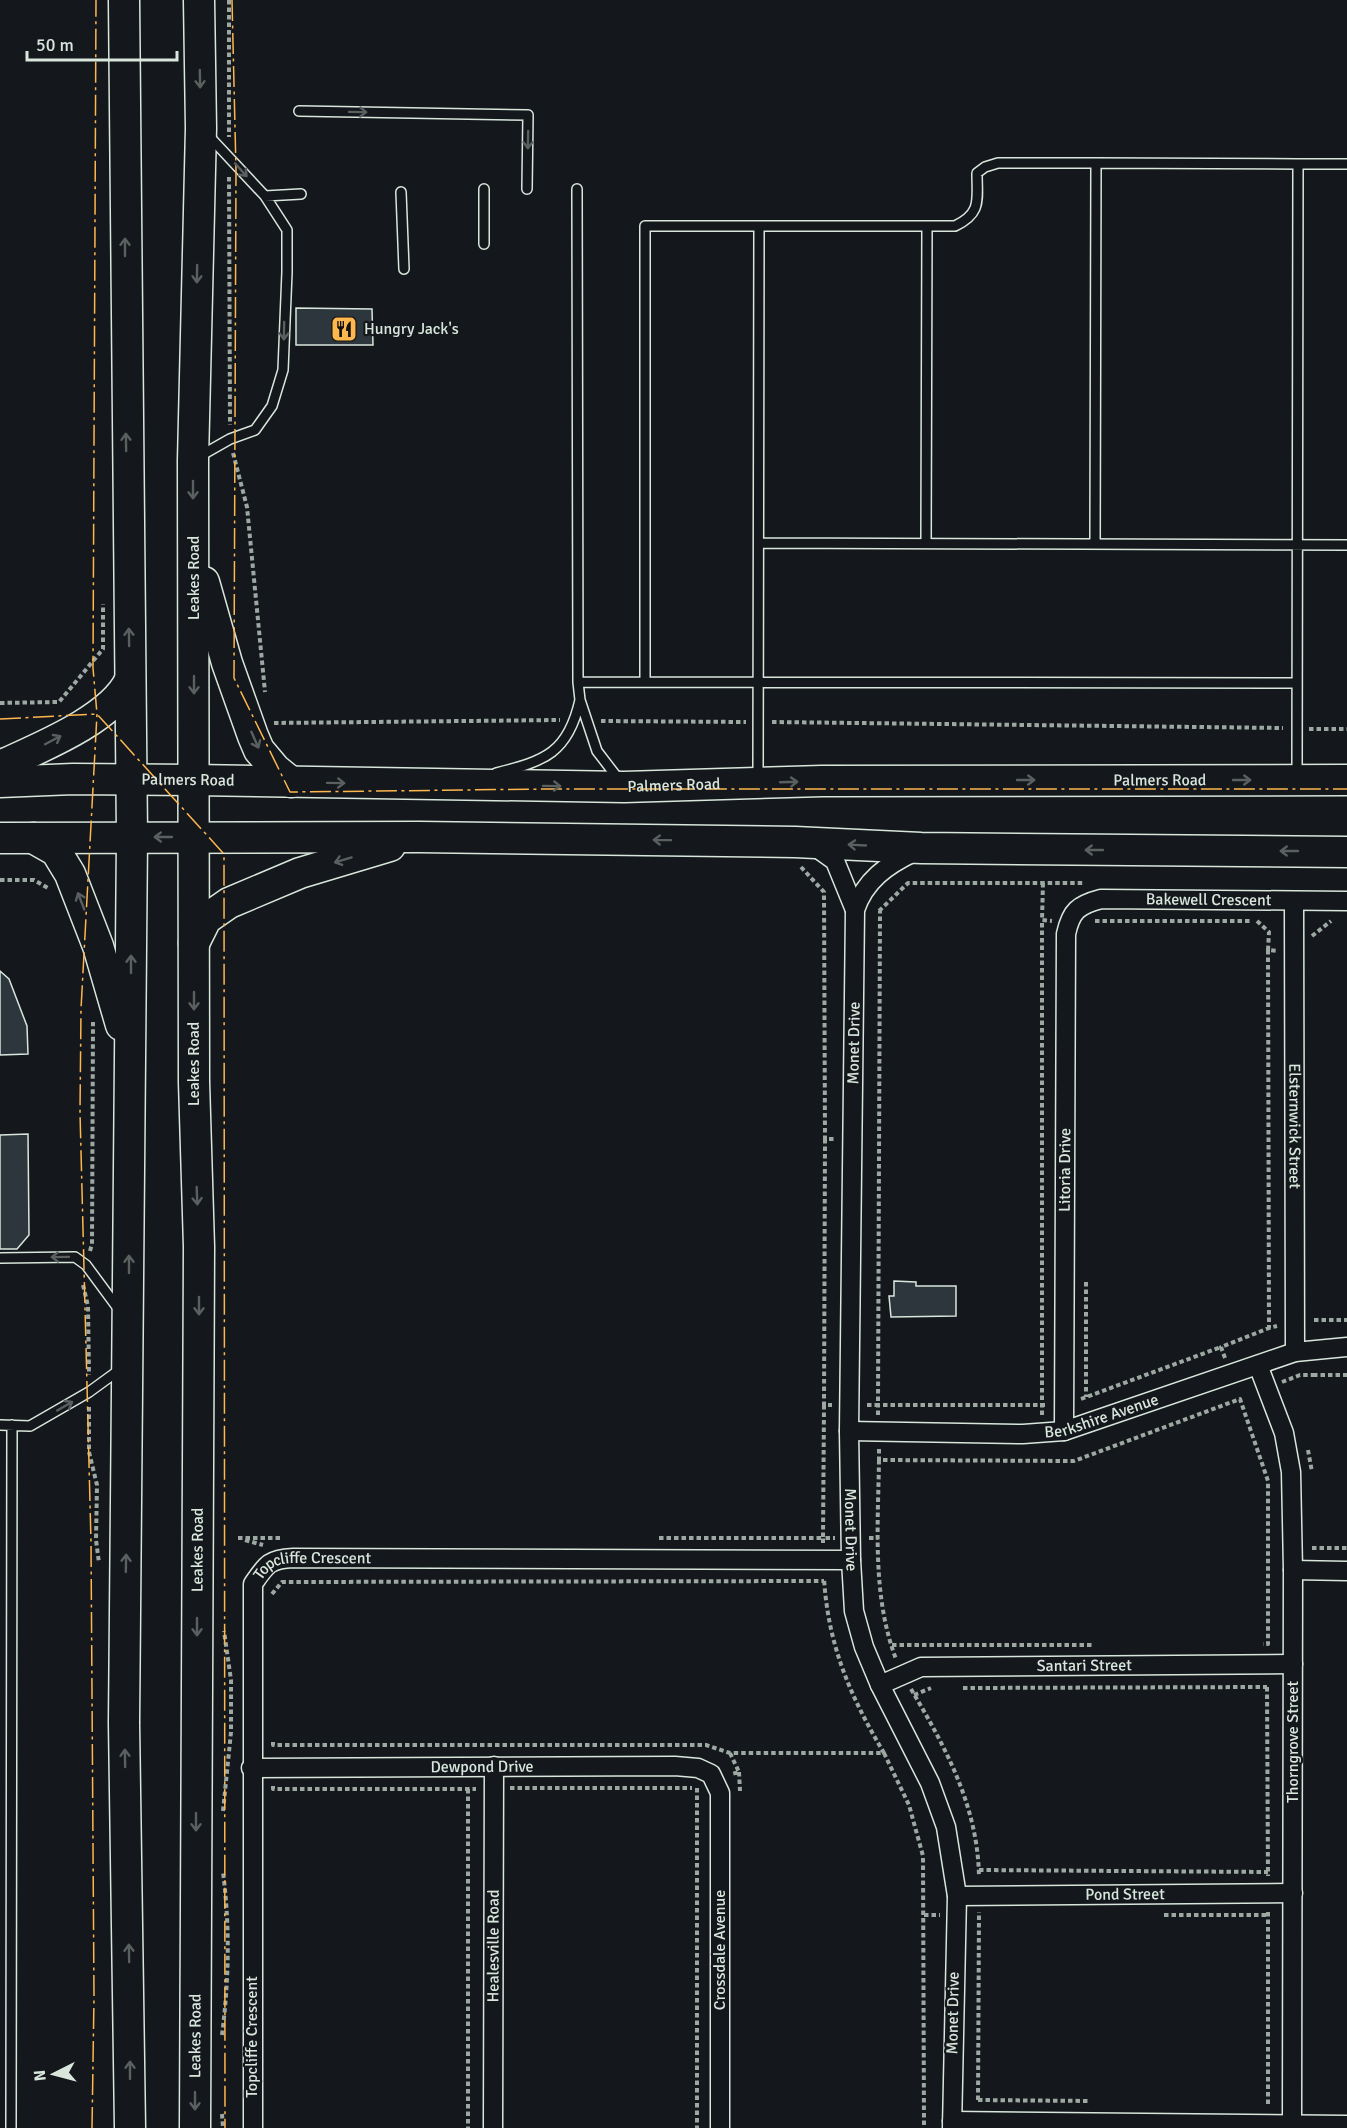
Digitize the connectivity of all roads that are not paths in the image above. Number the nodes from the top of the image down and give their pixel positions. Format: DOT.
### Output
graph roads {
  1 [pos="124,0"];
  2 [pos="199,0"];
  3 [pos="299,111"];
  4 [pos="201,128"];
  5 [pos="1096,163"];
  6 [pos="1298,164"];
  7 [pos="1347,164"];
  8 [pos="484,189"];
  9 [pos="527,189"];
  10 [pos="577,189"];
  11 [pos="401,192"];
  12 [pos="301,194"];
  13 [pos="265,196"];
  14 [pos="759,226"];
  15 [pos="927,226"];
  16 [pos="484,244"];
  17 [pos="404,269"];
  18 [pos="193,460"];
  19 [pos="760,543"];
  20 [pos="926,543"];
  21 [pos="1095,544"];
  22 [pos="194,545"];
  23 [pos="1297,545"];
  24 [pos="1347,545"];
  25 [pos="130,680"];
  26 [pos="578,682"];
  27 [pos="645,682"];
  28 [pos="759,682"];
  29 [pos="1297,683"];
  30 [pos="580,700"];
  31 [pos="0,766"];
  32 [pos="131,779"];
  33 [pos="194,780"];
  34 [pos="1297,780"];
  35 [pos="1347,780"];
  36 [pos="0,782"];
  37 [pos="291,782"];
  38 [pos="758,783"];
  39 [pos="454,784"];
  40 [pos="624,787"];
  41 [pos="132,837"];
  42 [pos="194,837"];
  43 [pos="419,837"];
  44 [pos="0,838"];
  45 [pos="33,838"];
  46 [pos="921,848"];
  47 [pos="796,852"];
  48 [pos="1347,852"];
  49 [pos="1293,901"];
  50 [pos="1347,901"];
  51 [pos="855,910"];
  52 [pos="1079,915"];
  53 [pos="195,942"];
  54 [pos="131,1056"];
  55 [pos="0,1258"];
  56 [pos="129,1323"];
  57 [pos="1347,1347"];
  58 [pos="1294,1352"];
  59 [pos="128,1362"];
  60 [pos="1258,1365"];
  61 [pos="0,1425"];
  62 [pos="12,1425"];
  63 [pos="849,1431"];
  64 [pos="1065,1431"];
  65 [pos="851,1560"];
  66 [pos="1293,1570"];
  67 [pos="1347,1571"];
  68 [pos="1293,1664"];
  69 [pos="880,1685"];
  70 [pos="0,1748"];
  71 [pos="11,1748"];
  72 [pos="494,1766"];
  73 [pos="252,1768"];
  74 [pos="711,1774"];
  75 [pos="1293,1893"];
  76 [pos="957,1896"];
  77 [pos="1292,2124"];
  78 [pos="952,2125"];
  79 [pos="1168,2126"];
  80 [pos="1347,2126"];
  81 [pos="10,2128"];
  82 [pos="130,2128"];
  83 [pos="195,2128"];
  84 [pos="253,2128"];
  85 [pos="493,2128"];
  86 [pos="720,2128"];
  25 -- 1 [label="highway, one-way"];
  2 -- 4 [label="highway, Leakes Road, one-way"];
  3 -- 9 [label="lane, one-way"];
  4 -- 13 [label="lane, one-way"];
  4 -- 18 [label="highway, Leakes Road, one-way"];
  5 -- 6 [label="lane"];
  5 -- 15 [label="lane"];
  5 -- 21 [label="lane"];
  6 -- 7 [label="lane"];
  6 -- 23 [label="lane"];
  8 -- 16 [label="lane"];
  10 -- 26 [label="lane"];
  11 -- 17 [label="lane"];
  12 -- 13 [label="lane"];
  13 -- 18 [label="lane, one-way"];
  14 -- 15 [label="lane"];
  14 -- 19 [label="lane"];
  14 -- 27 [label="lane"];
  15 -- 20 [label="lane"];
  18 -- 22 [label="highway, Leakes Road, one-way"];
  19 -- 20 [label="lane"];
  19 -- 28 [label="lane"];
  20 -- 21 [label="lane"];
  21 -- 23 [label="lane"];
  22 -- 33 [label="highway, Leakes Road, one-way"];
  22 -- 37 [label="highway, one-way"];
  23 -- 24 [label="lane"];
  23 -- 29 [label="lane"];
  31 -- 25 [label="highway, one-way"];
  25 -- 32 [label="highway"];
  26 -- 27 [label="lane"];
  26 -- 30 [label="lane"];
  27 -- 28 [label="lane"];
  28 -- 29 [label="lane"];
  28 -- 38 [label="lane"];
  29 -- 34 [label="lane"];
  30 -- 39 [label="lane"];
  30 -- 40 [label="lane"];
  32 -- 33 [label="highway, Palmers Road"];
  32 -- 36 [label="highway, Palmers Road"];
  32 -- 41 [label="highway"];
  33 -- 37 [label="highway, Palmers Road"];
  33 -- 42 [label="highway, Leakes Road"];
  34 -- 35 [label="highway, Palmers Road"];
  38 -- 34 [label="highway, Palmers Road, one-way"];
  37 -- 39 [label="highway, Palmers Road, one-way"];
  38 -- 40 [label="highway, Palmers Road"];
  39 -- 40 [label="highway, Palmers Road, one-way"];
  42 -- 41 [label="highway, one-way"];
  41 -- 45 [label="highway"];
  54 -- 41 [label="highway, one-way"];
  42 -- 43 [label="highway"];
  42 -- 53 [label="highway, Leakes Road"];
  47 -- 43 [label="highway, one-way"];
  43 -- 53 [label="highway, one-way"];
  44 -- 45 [label="highway"];
  54 -- 45 [label="highway, one-way"];
  46 -- 47 [label="highway, one-way"];
  48 -- 46 [label="highway, one-way"];
  46 -- 51 [label="street, Monet Drive"];
  47 -- 51 [label="street, Monet Drive"];
  49 -- 50 [label="street, Bakewell Crescent"];
  49 -- 52 [label="street, Bakewell Crescent"];
  49 -- 58 [label="street, Elsternwick Street"];
  51 -- 63 [label="street, Monet Drive"];
  52 -- 64 [label="street, Litoria Drive"];
  53 -- 83 [label="highway, Leakes Road, one-way"];
  56 -- 54 [label="highway, one-way"];
  56 -- 55 [label="lane, one-way"];
  56 -- 59 [label="highway"];
  57 -- 58 [label="street, Berkshire Avenue"];
  58 -- 60 [label="street, Berkshire Avenue"];
  62 -- 59 [label="lane, one-way"];
  82 -- 59 [label="highway, one-way"];
  60 -- 64 [label="street, Berkshire Avenue"];
  60 -- 66 [label="street, Thorngrove Street"];
  61 -- 62 [label="lane"];
  62 -- 71 [label="lane"];
  63 -- 64 [label="street, Berkshire Avenue"];
  63 -- 65 [label="street, Monet Drive"];
  65 -- 69 [label="street, Monet Drive"];
  65 -- 73 [label="street, Topcliffe Crescent"];
  66 -- 67 [label="street"];
  66 -- 68 [label="street, Thorngrove Street"];
  68 -- 69 [label="street, Santari Street"];
  68 -- 75 [label="street, Thorngrove Street"];
  69 -- 76 [label="street, Monet Drive"];
  70 -- 71 [label="lane"];
  71 -- 81 [label="lane"];
  72 -- 73 [label="street, Dewpond Drive"];
  72 -- 74 [label="street, Dewpond Drive"];
  72 -- 85 [label="street, Healesville Road"];
  73 -- 84 [label="street, Topcliffe Crescent"];
  74 -- 86 [label="street, Crossdale Avenue"];
  75 -- 76 [label="street, Pond Street"];
  75 -- 77 [label="street, Thorngrove Street"];
  76 -- 78 [label="street, Monet Drive"];
  77 -- 79 [label="street"];
  77 -- 80 [label="street"];
  78 -- 79 [label="street"];
}
